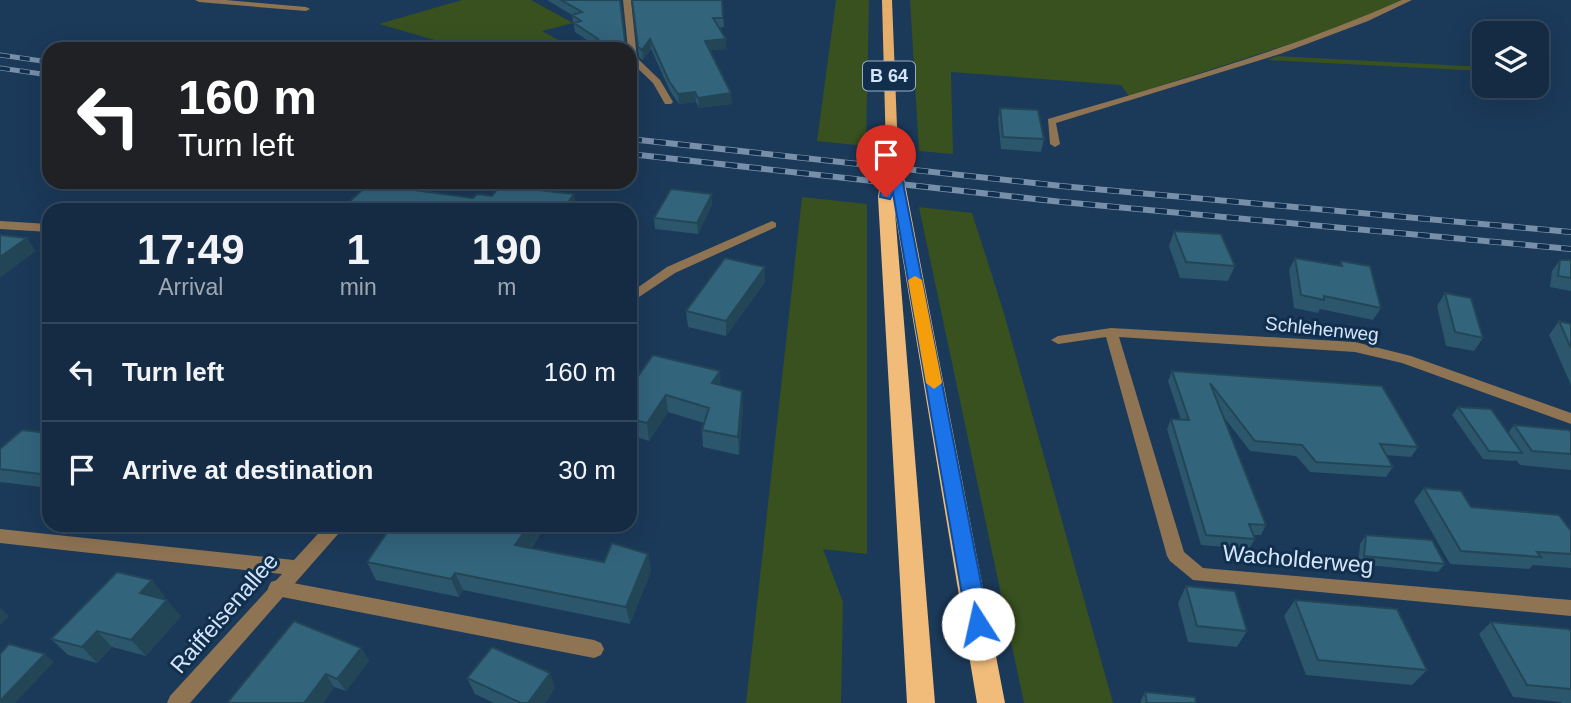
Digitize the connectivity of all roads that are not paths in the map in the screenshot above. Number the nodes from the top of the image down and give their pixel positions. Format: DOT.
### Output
graph roads {
  1 [pos="199,0"];
  2 [pos="627,0"];
  3 [pos="887,0"];
  4 [pos="1408,0"];
  5 [pos="306,9"];
  6 [pos="631,42"];
  7 [pos="637,63"];
  8 [pos="668,102"];
  9 [pos="1055,144"];
  10 [pos="891,152"];
  11 [pos="0,225"];
  12 [pos="772,225"];
  13 [pos="42,228"];
  14 [pos="637,294"];
  15 [pos="1111,332"];
  16 [pos="1058,340"];
  17 [pos="1571,419"];
  18 [pos="330,532"];
  19 [pos="0,536"];
  20 [pos="296,568"];
  21 [pos="277,588"];
  22 [pos="1571,608"];
  23 [pos="594,649"];
  24 [pos="177,703"];
  25 [pos="921,703"];
  26 [pos="991,703"];
  1 -- 5 [label="street"];
  2 -- 6 [label="street"];
  3 -- 10 [label="main road, B 64"];
  4 -- 9 [label="street"];
  7 -- 8 [label="street"];
  10 -- 25 [label="highway, B 64"];
  10 -- 26 [label="highway, B 64"];
  11 -- 13 [label="street"];
  12 -- 14 [label="street"];
  15 -- 16 [label="street, Schlehenweg"];
  15 -- 17 [label="street, Schlehenweg"];
  15 -- 22 [label="street, Wacholderweg"];
  18 -- 20 [label="street, Raiffeisenallee"];
  19 -- 20 [label="street"];
  20 -- 21 [label="street, Raiffeisenallee"];
  21 -- 23 [label="street"];
  21 -- 24 [label="street, Raiffeisenallee"];
}
